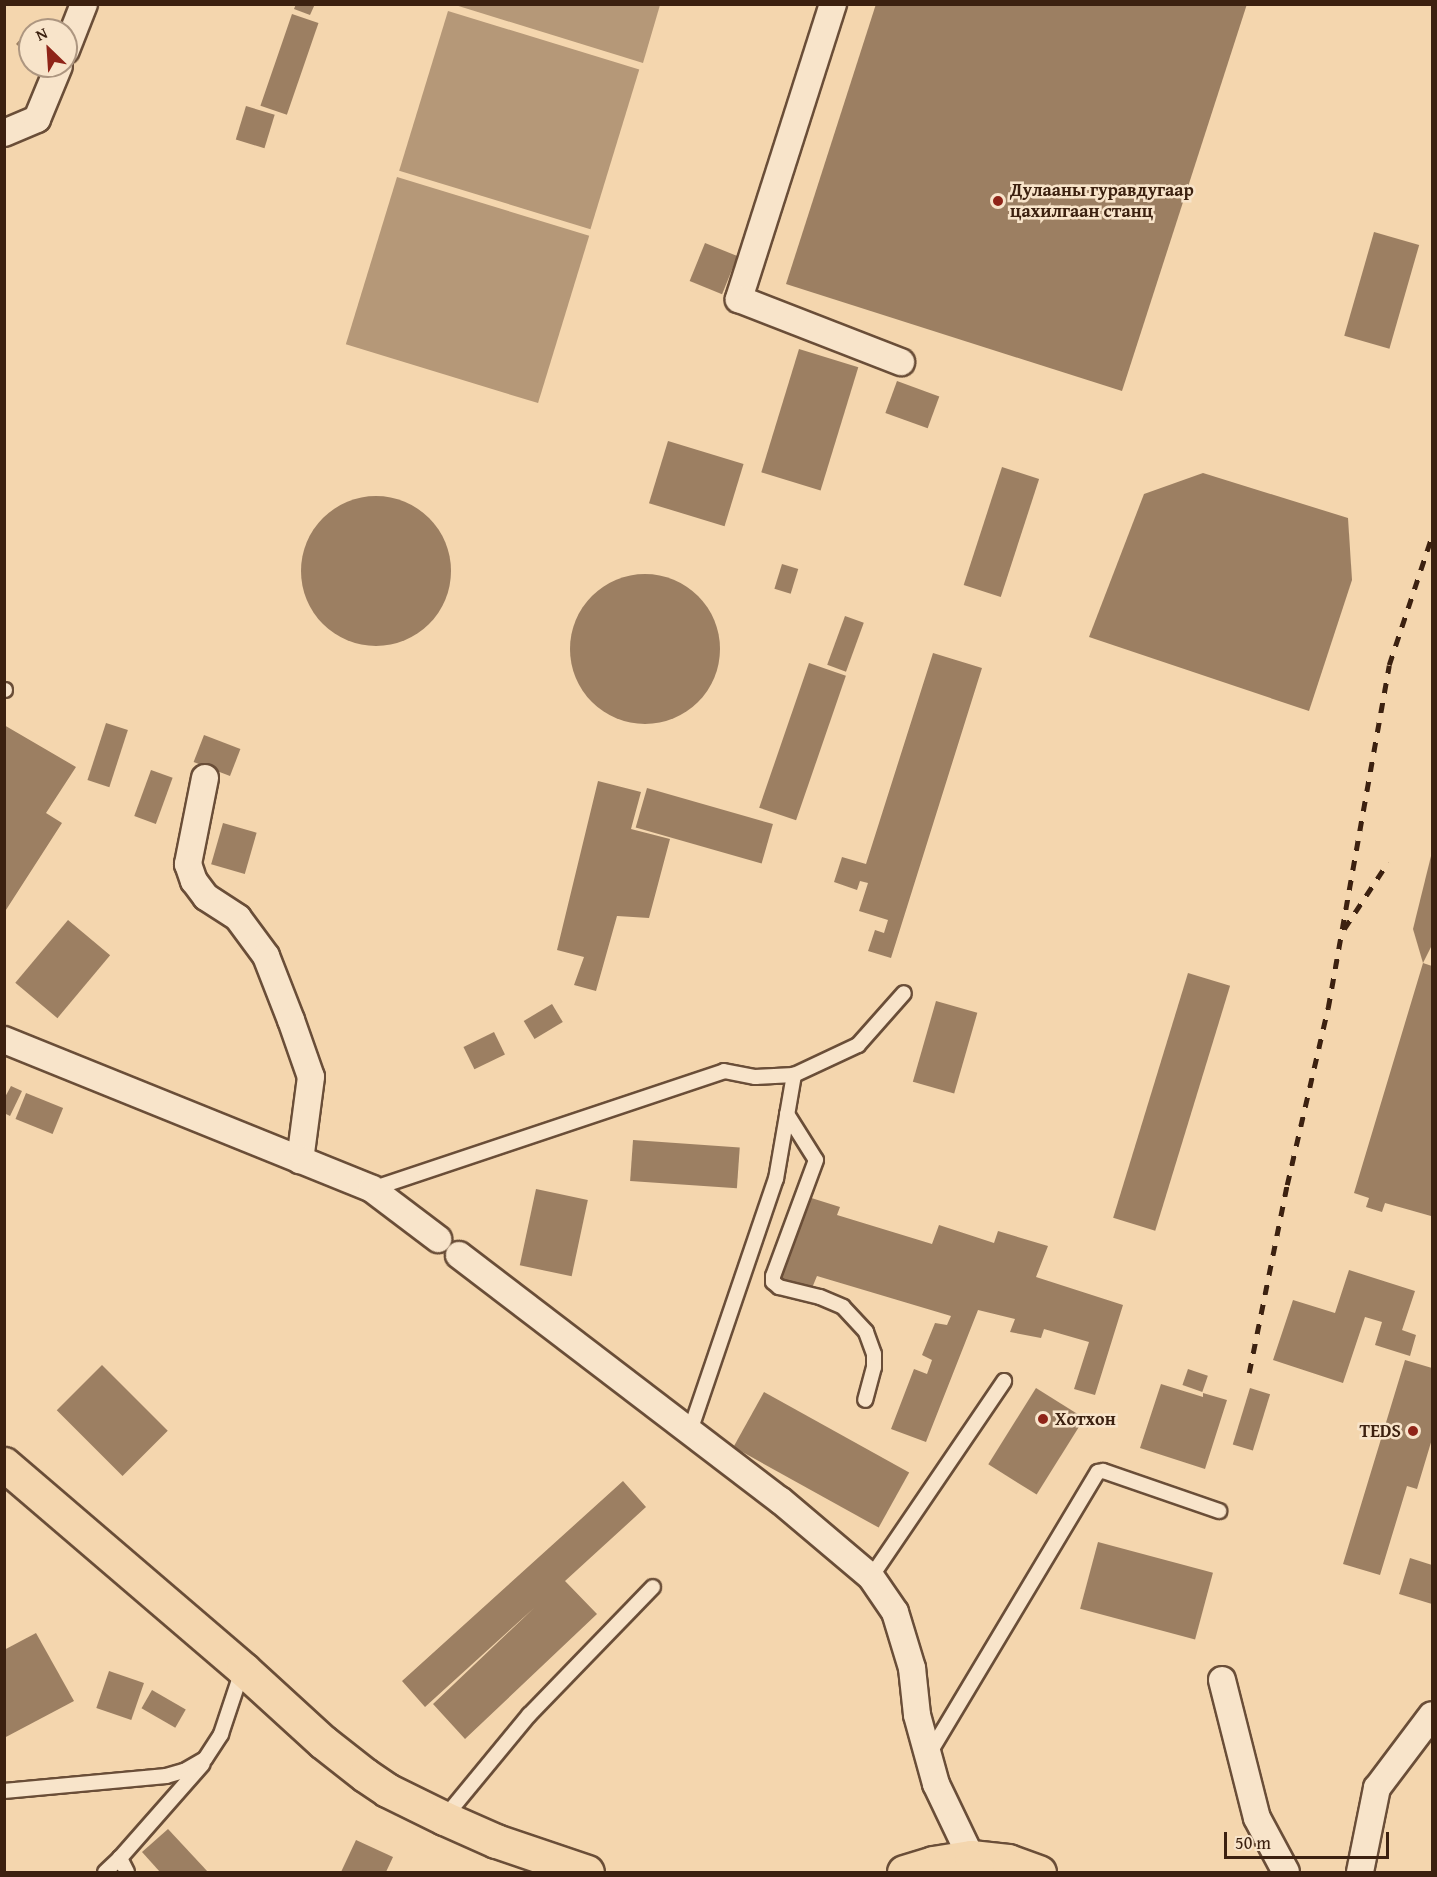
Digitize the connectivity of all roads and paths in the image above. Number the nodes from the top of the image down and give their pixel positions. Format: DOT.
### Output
graph roads {
  1 [pos="833,4"];
  2 [pos="54,78"];
  3 [pos="4,133"];
  4 [pos="901,362"];
  5 [pos="205,778"];
  6 [pos="904,993"];
  7 [pos="4,1040"];
  8 [pos="794,1076"];
  9 [pos="787,1114"];
  10 [pos="300,1160"];
  11 [pos="372,1188"];
  12 [pos="438,1239"];
  13 [pos="459,1255"];
  14 [pos="1004,1381"];
  15 [pos="865,1400"];
  16 [pos="690,1431"];
  17 [pos="7,1472"];
  18 [pos="1219,1510"];
  19 [pos="871,1576"];
  20 [pos="653,1587"];
  21 [pos="243,1669"];
  22 [pos="1222,1680"];
  23 [pos="1432,1715"];
  24 [pos="929,1754"];
  25 [pos="205,1759"];
  26 [pos="4,1791"];
  27 [pos="444,1818"];
  28 [pos="120,1858"];
  29 [pos="971,1865"];
  30 [pos="105,1872"];
  31 [pos="127,1872"];
  32 [pos="587,1872"];
  33 [pos="904,1872"];
  34 [pos="1039,1872"];
  35 [pos="1286,1872"];
  36 [pos="1360,1872"];
  1 -- 4 [label="street"];
  2 -- 3 [label="street"];
  5 -- 10 [label="street"];
  6 -- 8 [label="lane"];
  7 -- 10 [label="street"];
  8 -- 9 [label="lane"];
  8 -- 11 [label="lane"];
  9 -- 15 [label="lane"];
  9 -- 16 [label="lane"];
  10 -- 11 [label="street"];
  11 -- 12 [label="street"];
  13 -- 16 [label="street"];
  14 -- 19 [label="lane"];
  16 -- 19 [label="street"];
  17 -- 21 [label="main road"];
  18 -- 24 [label="lane"];
  19 -- 24 [label="street"];
  20 -- 27 [label="lane"];
  21 -- 25 [label="lane"];
  21 -- 27 [label="main road"];
  22 -- 35 [label="street"];
  23 -- 36 [label="street"];
  24 -- 29 [label="street"];
  25 -- 26 [label="lane"];
  25 -- 28 [label="lane"];
  27 -- 32 [label="main road"];
  28 -- 30 [label="lane"];
  28 -- 31 [label="lane"];
  29 -- 33 [label="main road"];
  29 -- 34 [label="main road"];
}
